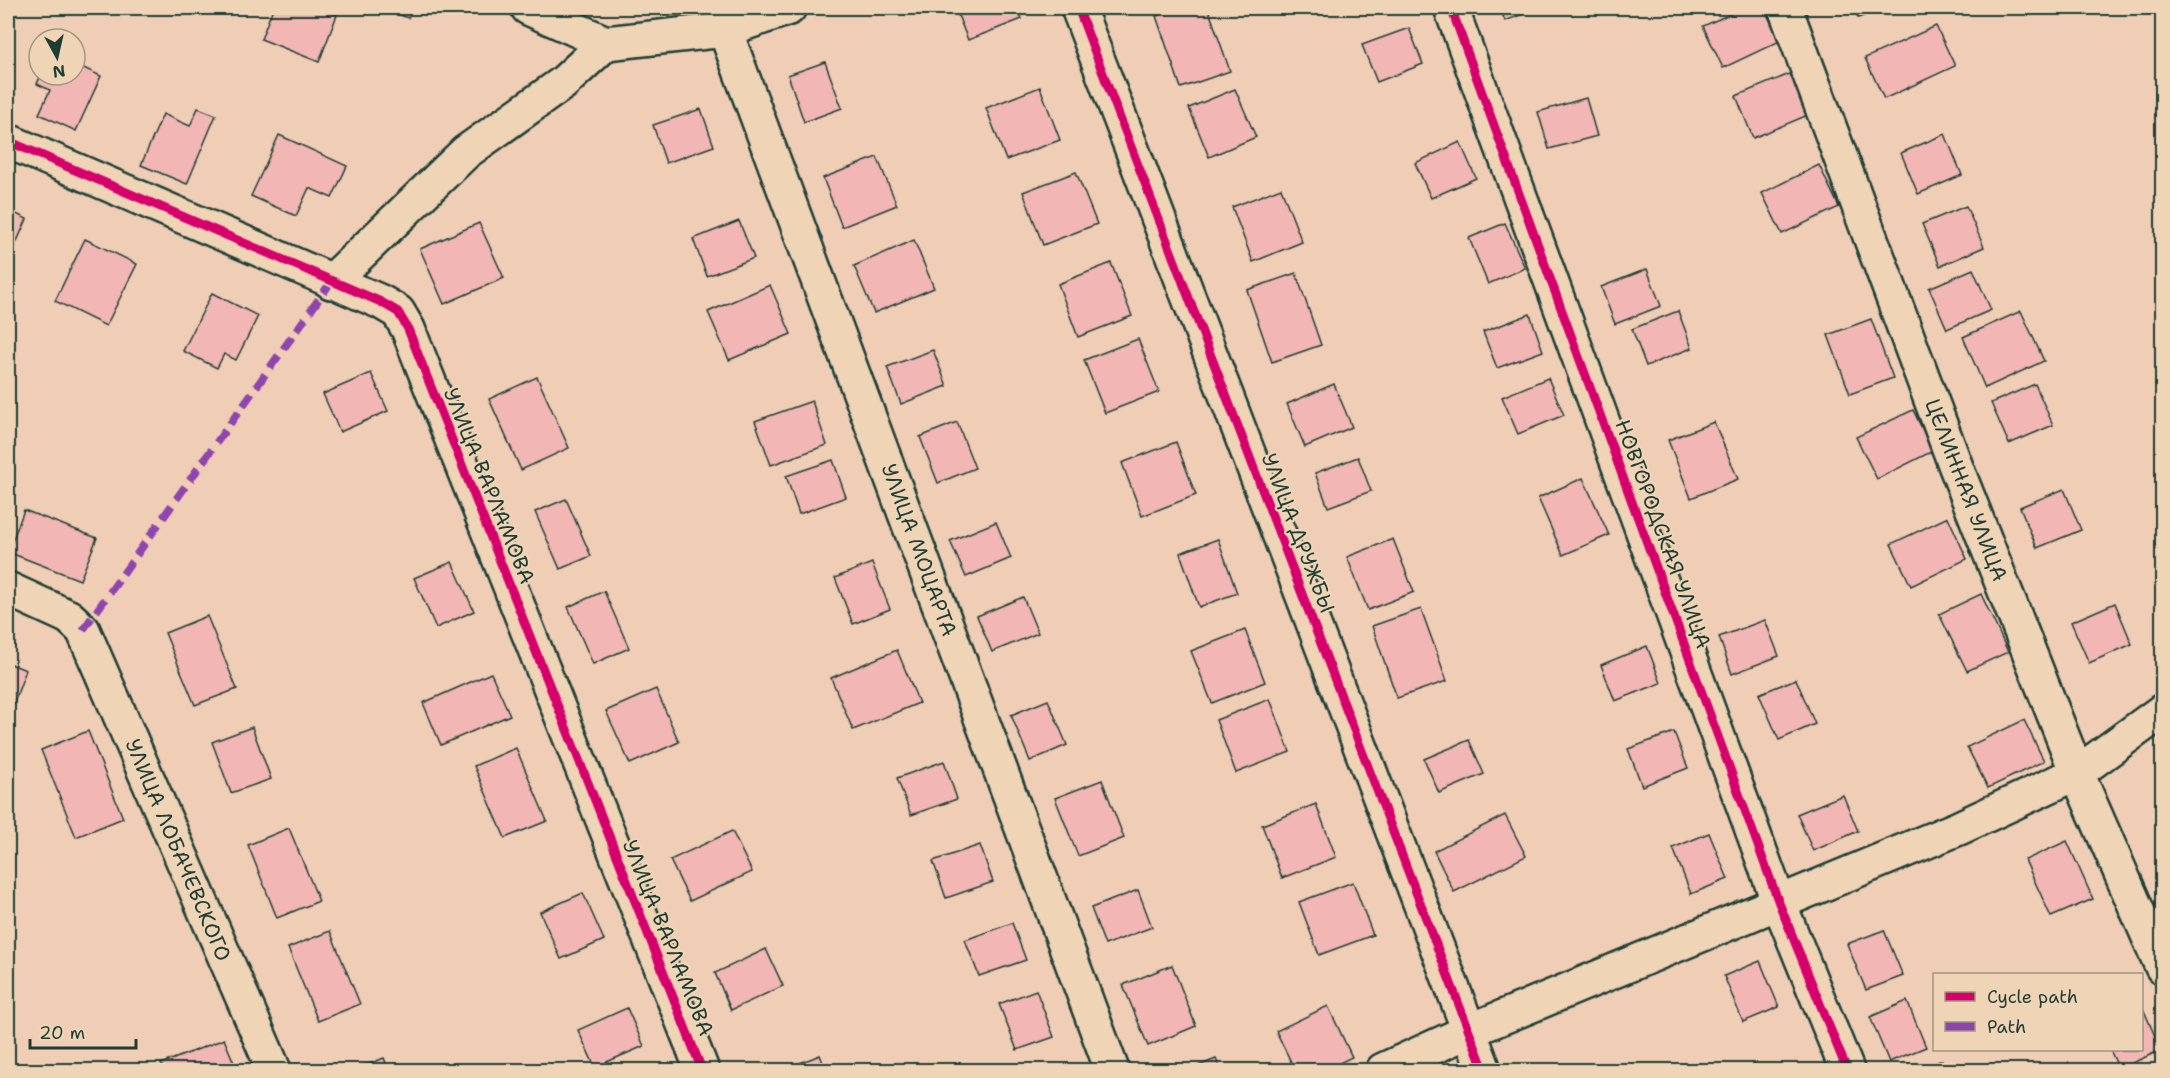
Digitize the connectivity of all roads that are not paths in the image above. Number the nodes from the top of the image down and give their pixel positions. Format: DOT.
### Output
graph roads {
  1 [pos="528,8"];
  2 [pos="789,8"];
  3 [pos="1078,8"];
  4 [pos="1451,8"];
  5 [pos="1785,8"];
  6 [pos="725,30"];
  7 [pos="606,43"];
  8 [pos="8,141"];
  9 [pos="331,282"];
  10 [pos="8,589"];
  11 [pos="2163,711"];
  12 [pos="2077,773"];
  13 [pos="1779,903"];
  14 [pos="2163,967"];
  15 [pos="1469,1031"];
  16 [pos="274,1071"];
  17 [pos="702,1071"];
  18 [pos="1112,1071"];
  19 [pos="1383,1071"];
  20 [pos="1484,1071"];
  21 [pos="1847,1071"];
  1 -- 7 [label="street"];
  2 -- 6 [label="street"];
  3 -- 15 [label="street, УЛИЦА ДРУЖБЫ"];
  4 -- 13 [label="street, НОВГОРОДСКАЯ УЛИЦА"];
  5 -- 12 [label="street, ЦЕЛИННАЯ УЛИЦА"];
  6 -- 7 [label="street"];
  6 -- 18 [label="street, УЛИЦА МОЦАРТА"];
  7 -- 9 [label="street"];
  8 -- 9 [label="street, УЛИЦА ВАРЛАМОВА"];
  9 -- 17 [label="street, УЛИЦА ВАРЛАМОВА"];
  10 -- 16 [label="street, УЛИЦА ЛОБАЧЕВСКОГО"];
  11 -- 12 [label="street"];
  12 -- 13 [label="street"];
  12 -- 14 [label="street, ЦЕЛИННАЯ УЛИЦА"];
  13 -- 15 [label="street"];
  13 -- 21 [label="street, НОВГОРОДСКАЯ УЛИЦА"];
  15 -- 19 [label="street"];
  15 -- 20 [label="street, УЛИЦА ДРУЖБЫ"];
}
